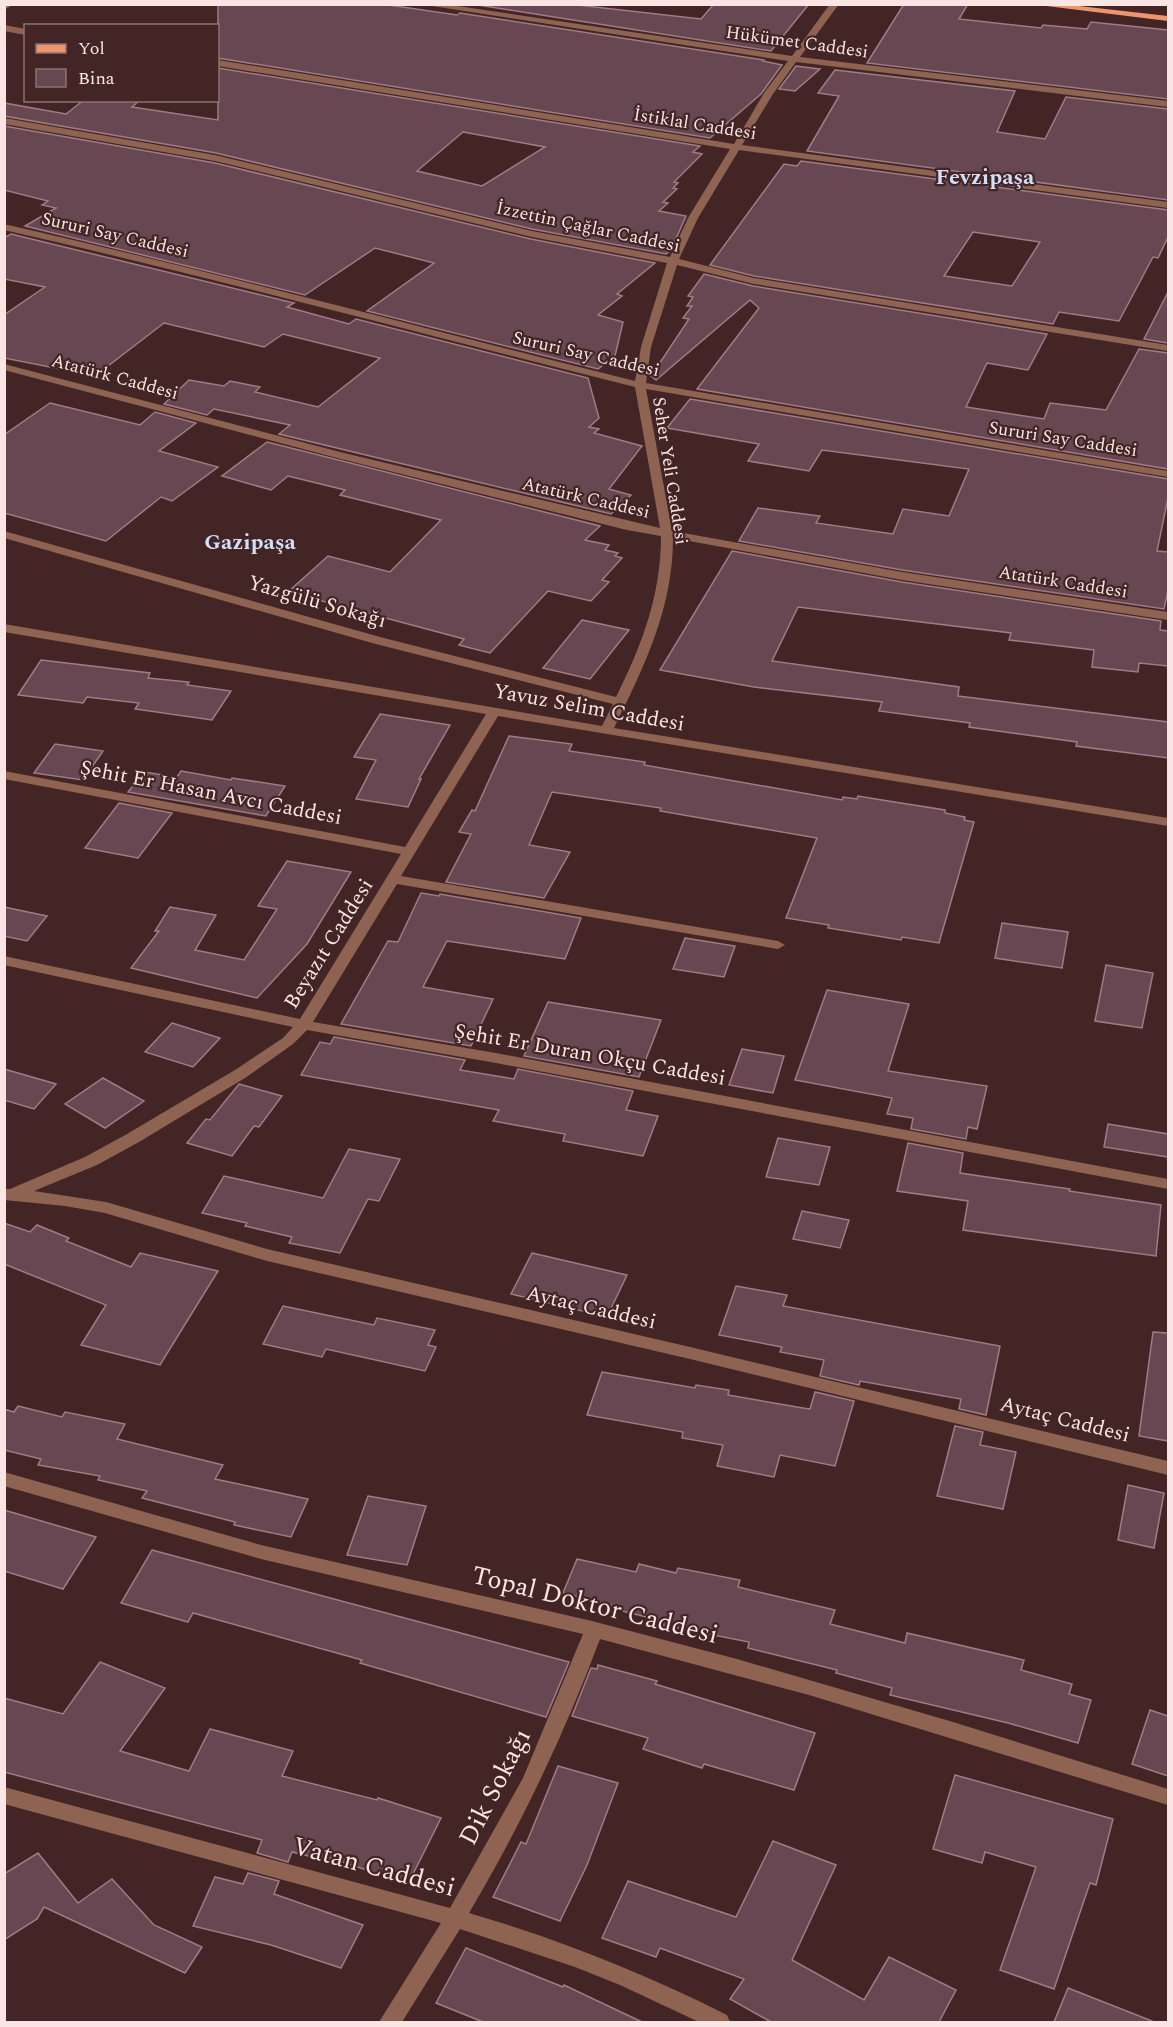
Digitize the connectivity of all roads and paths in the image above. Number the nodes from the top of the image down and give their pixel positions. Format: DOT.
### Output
graph roads {
  1 [pos="10,4"];
  2 [pos="423,4"];
  3 [pos="835,4"];
  4 [pos="1034,4"];
  5 [pos="1125,4"];
  6 [pos="4,8"];
  7 [pos="1168,9"];
  8 [pos="1168,19"];
  9 [pos="4,28"];
  10 [pos="24,32"];
  11 [pos="793,59"];
  12 [pos="219,63"];
  13 [pos="1168,104"];
  14 [pos="4,121"];
  15 [pos="737,147"];
  16 [pos="1168,206"];
  17 [pos="4,227"];
  18 [pos="673,261"];
  19 [pos="1168,348"];
  20 [pos="4,367"];
  21 [pos="640,385"];
  22 [pos="1168,474"];
  23 [pos="4,534"];
  24 [pos="667,535"];
  25 [pos="1168,616"];
  26 [pos="4,628"];
  27 [pos="621,702"];
  28 [pos="494,712"];
  29 [pos="606,731"];
  30 [pos="4,775"];
  31 [pos="1168,822"];
  32 [pos="410,852"];
  33 [pos="394,879"];
  34 [pos="778,945"];
  35 [pos="4,960"];
  36 [pos="304,1025"];
  37 [pos="1168,1184"];
  38 [pos="7,1196"];
  39 [pos="1168,1468"];
  40 [pos="4,1479"];
  41 [pos="594,1630"];
  42 [pos="4,1795"];
  43 [pos="1168,1797"];
  44 [pos="455,1917"];
  45 [pos="390,2022"];
  46 [pos="719,2022"];
  1 -- 6 [label="street"];
  2 -- 11 [label="street, Hükümet Caddesi"];
  3 -- 11 [label="street, Seher Yeli Caddesi"];
  4 -- 8 [label="main road"];
  5 -- 7 [label="main road"];
  9 -- 10 [label="street"];
  11 -- 13 [label="street, Hükümet Caddesi"];
  11 -- 15 [label="street, Seher Yeli Caddesi"];
  12 -- 15 [label="street, İstiklal Caddesi"];
  14 -- 18 [label="street, İzzettin Çağlar Caddesi"];
  15 -- 16 [label="street, İstiklal Caddesi"];
  15 -- 18 [label="street, Seher Yeli Caddesi"];
  17 -- 21 [label="street, Sururi Say Caddesi"];
  18 -- 19 [label="street, İzzettin Çağlar Caddesi"];
  18 -- 21 [label="street, Seher Yeli Caddesi"];
  20 -- 24 [label="street, Atatürk Caddesi"];
  21 -- 22 [label="street, Sururi Say Caddesi"];
  21 -- 24 [label="street, Seher Yeli Caddesi"];
  23 -- 27 [label="street, Yazgülü Sokağı"];
  24 -- 25 [label="street, Atatürk Caddesi"];
  24 -- 27 [label="street, Seher Yeli Caddesi"];
  26 -- 28 [label="street, Yavuz Selim Caddesi"];
  27 -- 29 [label="street, Seher Yeli Caddesi"];
  28 -- 29 [label="street, Yavuz Selim Caddesi"];
  28 -- 32 [label="street, Beyazıt Caddesi"];
  29 -- 31 [label="street, Yavuz Selim Caddesi"];
  30 -- 32 [label="street, Şehit Er Hasan Avcı Caddesi"];
  32 -- 33 [label="street, Beyazıt Caddesi"];
  33 -- 34 [label="street"];
  33 -- 36 [label="street, Beyazıt Caddesi"];
  35 -- 36 [label="street, Şehit Er Duran Okçu Caddesi"];
  36 -- 37 [label="street, Şehit Er Duran Okçu Caddesi"];
  36 -- 38 [label="street, Beyazıt Caddesi"];
  38 -- 39 [label="street, Aytaç Caddesi"];
  40 -- 41 [label="street, Topal Doktor Caddesi"];
  41 -- 43 [label="street, Topal Doktor Caddesi"];
  41 -- 44 [label="street, Dik Sokağı"];
  42 -- 44 [label="street, Vatan Caddesi"];
  44 -- 45 [label="street, Dik Sokağı"];
  44 -- 46 [label="street, Vatan Caddesi"];
}
